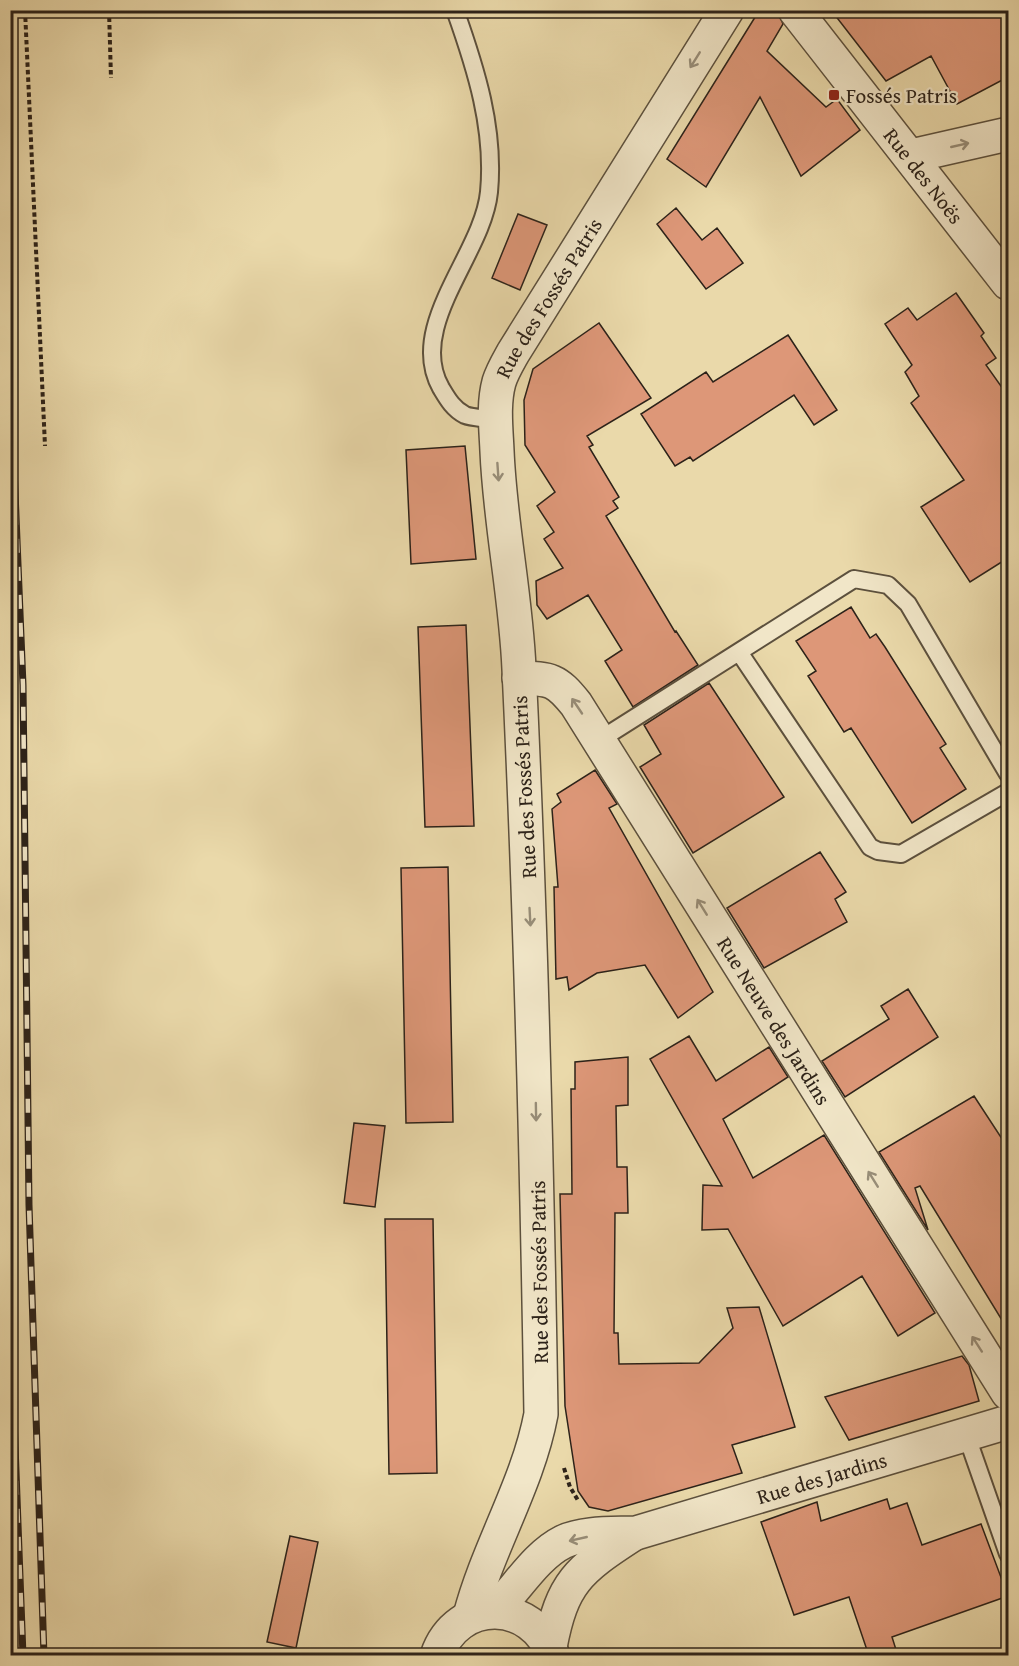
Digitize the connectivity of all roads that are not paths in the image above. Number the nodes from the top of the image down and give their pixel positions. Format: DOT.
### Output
graph roads {
  1 [pos="454,10"];
  2 [pos="727,10"];
  3 [pos="795,10"];
  4 [pos="1008,134"];
  5 [pos="911,156"];
  6 [pos="1008,283"];
  7 [pos="496,420"];
  8 [pos="739,652"];
  9 [pos="519,678"];
  10 [pos="598,741"];
  11 [pos="1008,774"];
  12 [pos="1008,792"];
  13 [pos="1008,1393"];
  14 [pos="1008,1422"];
  15 [pos="966,1434"];
  16 [pos="636,1533"];
  17 [pos="1008,1554"];
  18 [pos="483,1614"];
  19 [pos="552,1651"];
  20 [pos="437,1655"];
  1 -- 7 [label="lane"];
  2 -- 7 [label="street, Rue des Fossés Patris, one-way"];
  3 -- 5 [label="street, Rue des Noës"];
  5 -- 4 [label="street, one-way"];
  5 -- 6 [label="street, Rue des Noës"];
  7 -- 9 [label="street, Rue des Fossés Patris, one-way"];
  8 -- 10 [label="lane"];
  8 -- 11 [label="lane"];
  8 -- 12 [label="lane"];
  10 -- 9 [label="street, Rue Neuve des Jardins, one-way"];
  9 -- 18 [label="street, Rue des Fossés Patris, one-way"];
  13 -- 10 [label="street, Rue Neuve des Jardins, one-way"];
  14 -- 15 [label="street, Rue des Jardins"];
  15 -- 16 [label="street, Rue des Jardins"];
  15 -- 17 [label="lane"];
  16 -- 18 [label="street, Rue des Jardins, one-way"];
  16 -- 19 [label="street, Rue des Jardins"];
  18 -- 19 [label="street"];
  18 -- 20 [label="street, Rue des Jardins"];
}
